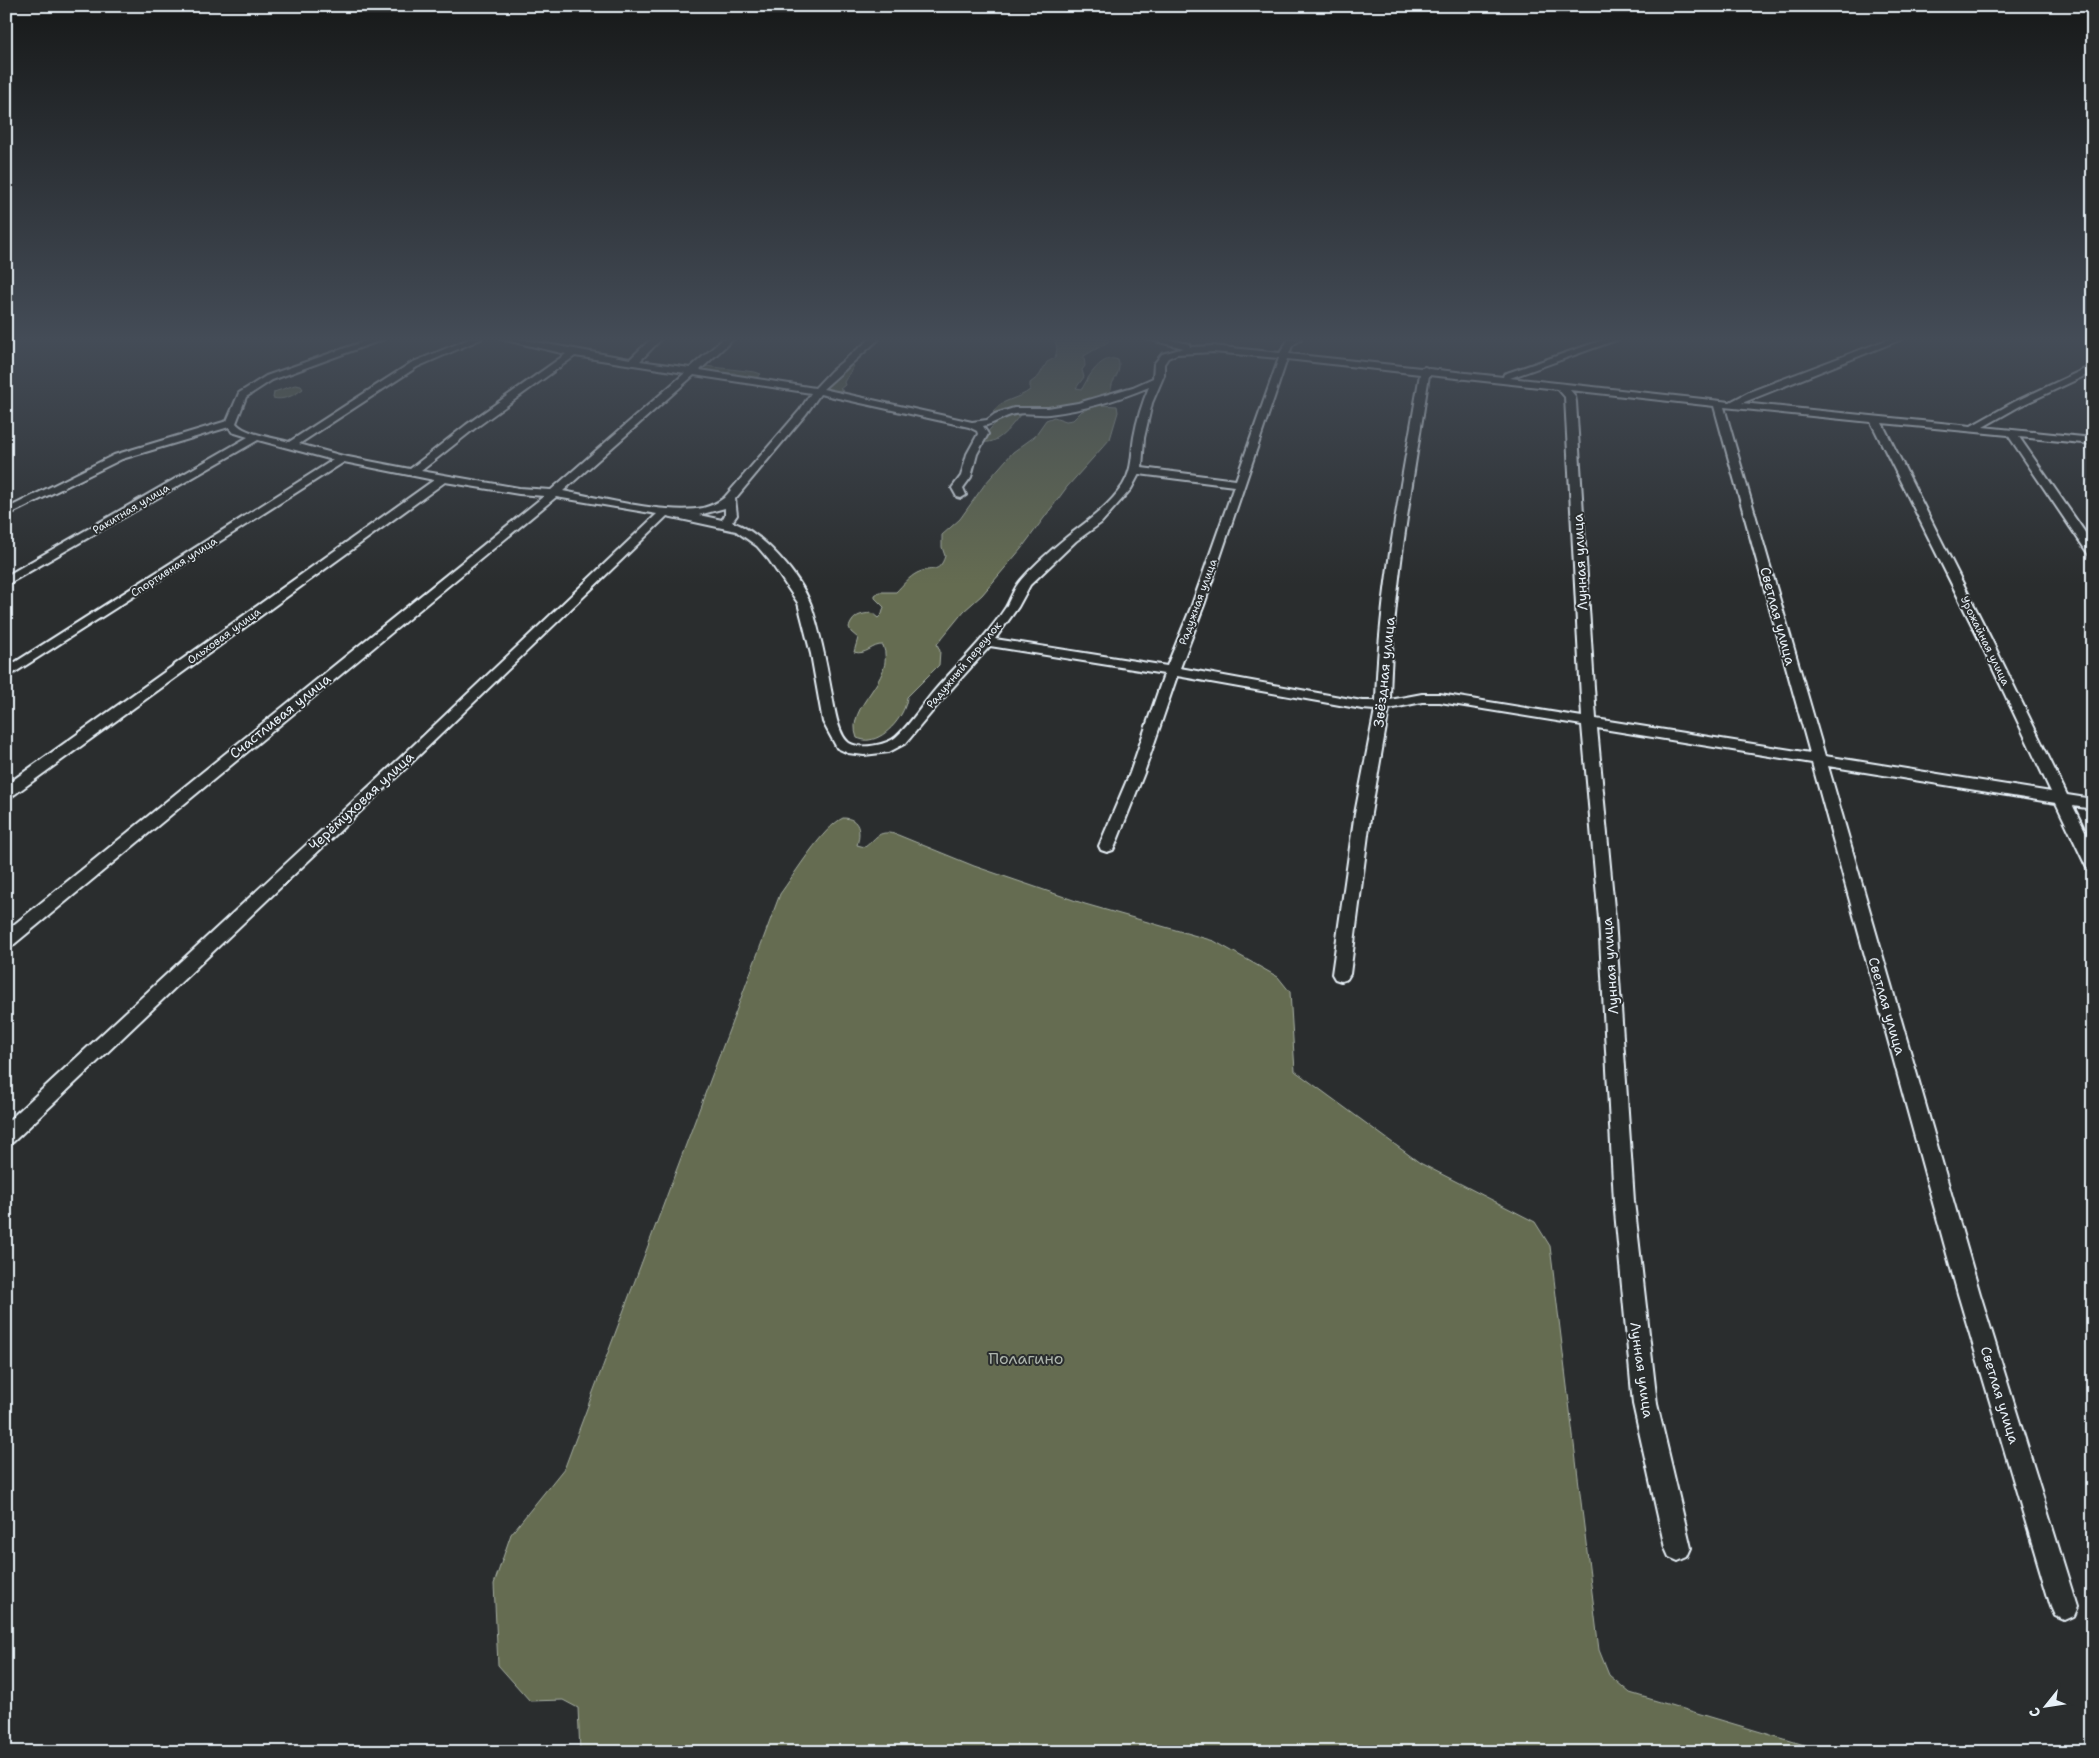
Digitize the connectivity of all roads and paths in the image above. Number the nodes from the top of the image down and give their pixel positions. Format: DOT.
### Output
graph roads {
  1 [pos="328,421"];
  2 [pos="478,421"];
  3 [pos="637,421"];
  4 [pos="795,421"];
  5 [pos="954,421"];
  6 [pos="991,421"];
  7 [pos="1143,421"];
  8 [pos="1262,421"];
  9 [pos="1416,421"];
  10 [pos="1572,421"];
  11 [pos="1731,421"];
  12 [pos="1876,421"];
  13 [pos="1895,421"];
  14 [pos="1986,421"];
  15 [pos="231,423"];
  16 [pos="972,425"];
  17 [pos="1972,429"];
  18 [pos="2012,434"];
  19 [pos="256,437"];
  20 [pos="2093,441"];
  21 [pos="291,445"];
  22 [pos="342,458"];
  23 [pos="1136,470"];
  24 [pos="412,473"];
  25 [pos="442,479"];
  26 [pos="1240,484"];
  27 [pos="554,493"];
  28 [pos="961,496"];
  29 [pos="729,500"];
  30 [pos="665,512"];
  31 [pos="6,513"];
  32 [pos="725,524"];
  33 [pos="2093,553"];
  34 [pos="6,581"];
  35 [pos="987,642"];
  36 [pos="1172,671"];
  37 [pos="6,674"];
  38 [pos="1383,706"];
  39 [pos="1589,723"];
  40 [pos="1817,758"];
  41 [pos="6,793"];
  42 [pos="2061,800"];
  43 [pos="2093,804"];
  44 [pos="1107,846"];
  45 [pos="2093,864"];
  46 [pos="6,942"];
  47 [pos="1341,974"];
  48 [pos="6,1136"];
  49 [pos="1678,1548"];
  50 [pos="2064,1608"];
  1 -- 21 [label="street"];
  2 -- 24 [label="street"];
  3 -- 27 [label="street, Счастливая улица"];
  4 -- 29 [label="street"];
  5 -- 16 [label="street"];
  6 -- 16 [label="street"];
  7 -- 23 [label="street, Радужный переулок"];
  8 -- 26 [label="street, Радужная улица"];
  9 -- 38 [label="street, Звёздная улица"];
  10 -- 39 [label="street, Лунная улица"];
  11 -- 40 [label="street, Светлая улица"];
  12 -- 42 [label="street, Урожайная улица"];
  13 -- 17 [label="street"];
  14 -- 17 [label="street"];
  15 -- 19 [label="street"];
  15 -- 31 [label="street"];
  16 -- 28 [label="street"];
  17 -- 18 [label="street"];
  18 -- 20 [label="street"];
  18 -- 33 [label="street"];
  19 -- 21 [label="street"];
  19 -- 34 [label="street, Ракитная улица"];
  21 -- 22 [label="street"];
  22 -- 24 [label="street"];
  22 -- 37 [label="street, Спортивная улица"];
  23 -- 26 [label="street"];
  23 -- 35 [label="street, Радужный переулок"];
  24 -- 25 [label="street"];
  25 -- 27 [label="street"];
  25 -- 41 [label="street, Ольховая улица"];
  26 -- 36 [label="street, Радужная улица"];
  27 -- 30 [label="street"];
  27 -- 46 [label="street, Счастливая улица"];
  29 -- 30 [label="street"];
  29 -- 32 [label="street"];
  30 -- 32 [label="street"];
  30 -- 48 [label="street, Черёмуховая улица"];
  32 -- 35 [label="street, Радужный переулок"];
  35 -- 36 [label="street"];
  36 -- 38 [label="street"];
  36 -- 44 [label="street, Радужная улица"];
  38 -- 39 [label="street"];
  38 -- 47 [label="street, Звёздная улица"];
  39 -- 40 [label="street"];
  39 -- 49 [label="street, Лунная улица"];
  40 -- 42 [label="street"];
  40 -- 50 [label="street, Светлая улица"];
  42 -- 43 [label="street"];
  42 -- 45 [label="street, Урожайная улица"];
}
